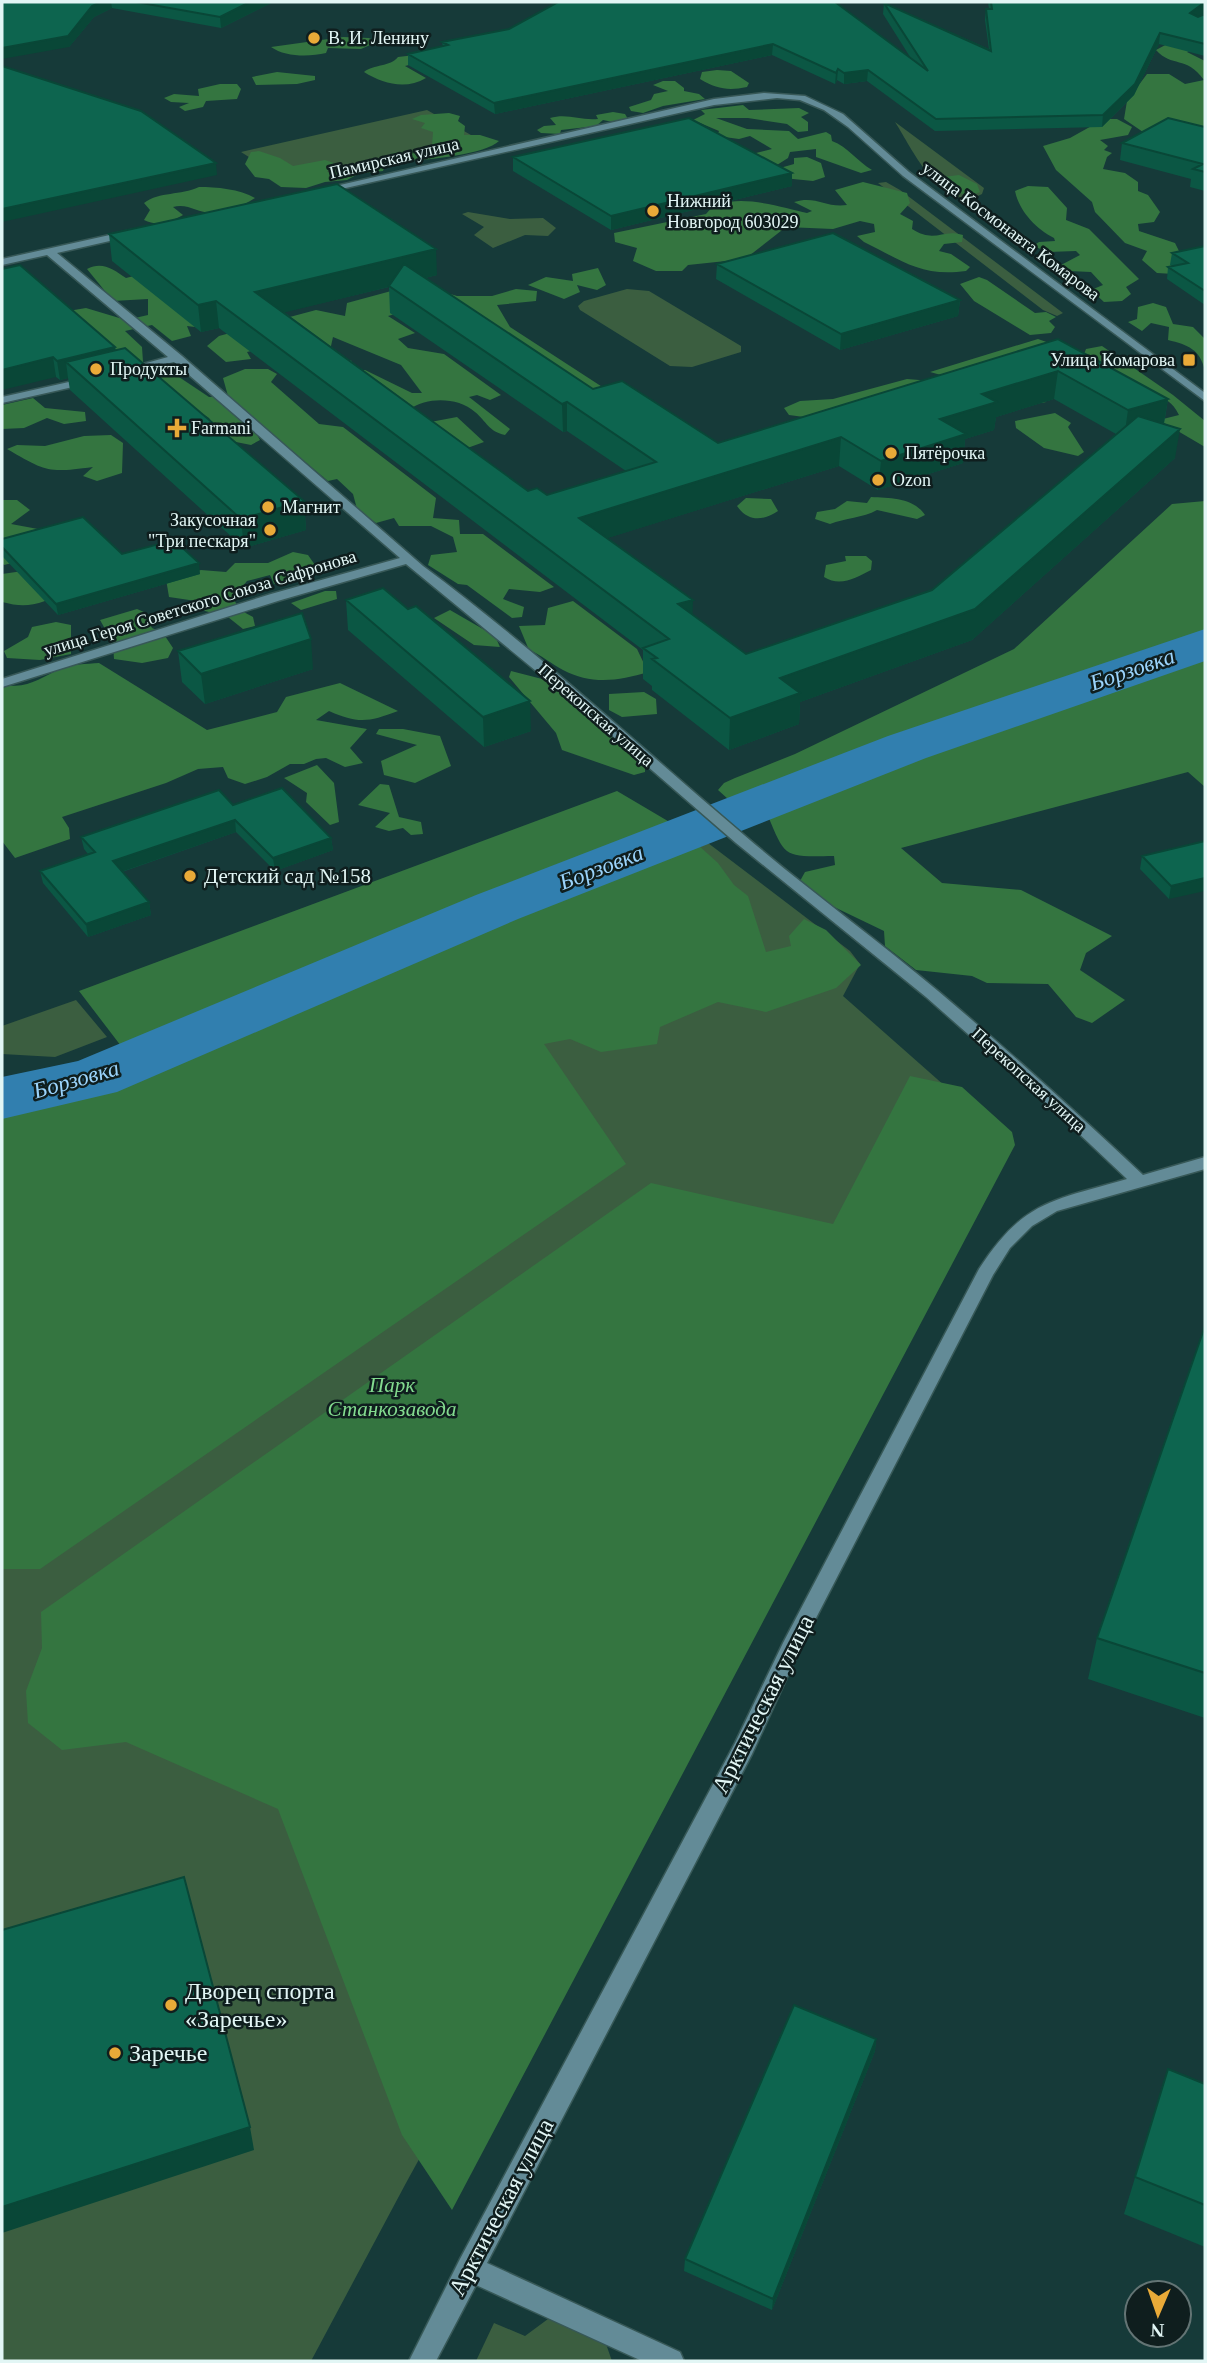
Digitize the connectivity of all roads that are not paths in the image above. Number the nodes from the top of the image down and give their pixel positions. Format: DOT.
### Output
graph roads {
  1 [pos="794,96"];
  2 [pos="302,194"];
  3 [pos="137,232"];
  4 [pos="50,251"];
  5 [pos="2,262"];
  6 [pos="177,358"];
  7 [pos="1205,398"];
  8 [pos="2,400"];
  9 [pos="408,560"];
  10 [pos="2,683"];
  11 [pos="1205,1163"];
  12 [pos="1139,1181"];
  13 [pos="468,2268"];
  14 [pos="422,2361"];
  15 [pos="671,2361"];
  1 -- 2 [label="street, Памирская улица"];
  1 -- 7 [label="street, улица Космонавта Комарова"];
  3 -- 4 [label="street"];
  4 -- 5 [label="street"];
  4 -- 6 [label="street, Перекопская улица"];
  6 -- 8 [label="street"];
  6 -- 9 [label="street, Перекопская улица"];
  9 -- 10 [label="street, улица Героя Советского Союза Сафронова"];
  9 -- 12 [label="street, Перекопская улица"];
  11 -- 12 [label="street, Арктическая улица"];
  12 -- 13 [label="street, Арктическая улица"];
  13 -- 14 [label="street, Арктическая улица"];
  13 -- 15 [label="street"];
}
